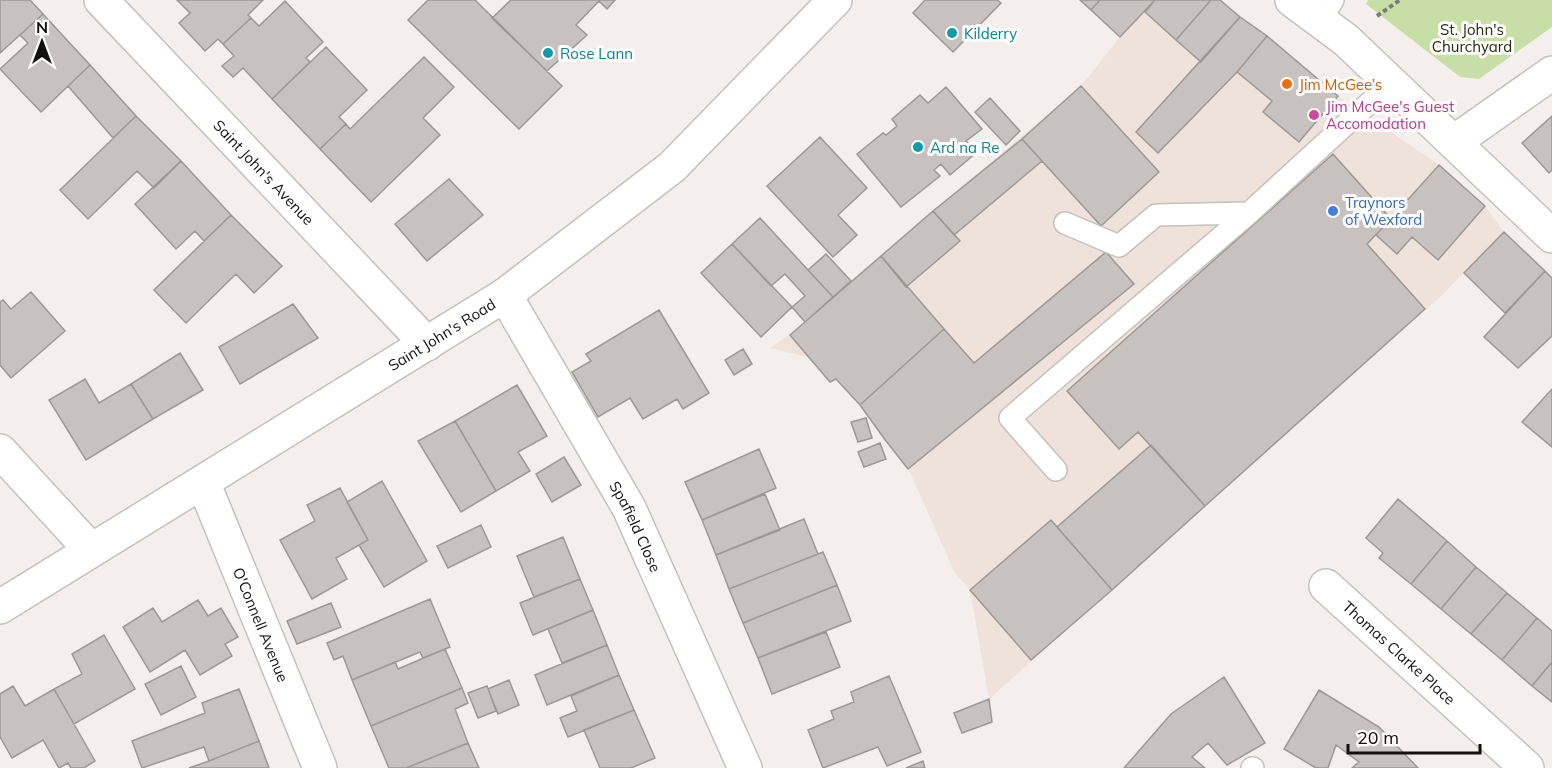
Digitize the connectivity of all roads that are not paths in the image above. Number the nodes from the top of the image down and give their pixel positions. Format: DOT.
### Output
graph roads {
  1 [pos="101,0"];
  2 [pos="835,0"];
  3 [pos="1292,0"];
  4 [pos="1327,11"];
  5 [pos="1552,73"];
  6 [pos="1391,83"];
  7 [pos="1454,142"];
  8 [pos="1249,213"];
  9 [pos="1065,223"];
  10 [pos="1552,236"];
  11 [pos="506,295"];
  12 [pos="427,344"];
  13 [pos="0,451"];
  14 [pos="1056,470"];
  15 [pos="203,482"];
  16 [pos="91,550"];
  17 [pos="1326,586"];
  18 [pos="0,607"];
  19 [pos="320,768"];
  20 [pos="745,768"];
  21 [pos="1527,768"];
  1 -- 12 [label="street, Saint John's Avenue"];
  2 -- 11 [label="street, Saint John's Road"];
  3 -- 4 [label="street"];
  4 -- 6 [label="street"];
  5 -- 7 [label="street"];
  6 -- 7 [label="street"];
  6 -- 8 [label="lane"];
  7 -- 10 [label="street"];
  8 -- 9 [label="lane"];
  8 -- 14 [label="lane"];
  11 -- 12 [label="street, Saint John's Road"];
  11 -- 20 [label="street, Spafield Close"];
  12 -- 15 [label="street, Saint John's Road"];
  13 -- 16 [label="street"];
  15 -- 16 [label="street, Saint John's Road"];
  15 -- 19 [label="street, O'Connell Avenue"];
  16 -- 18 [label="street, Saint John's Road"];
  17 -- 21 [label="street, Thomas Clarke Place"];
}
